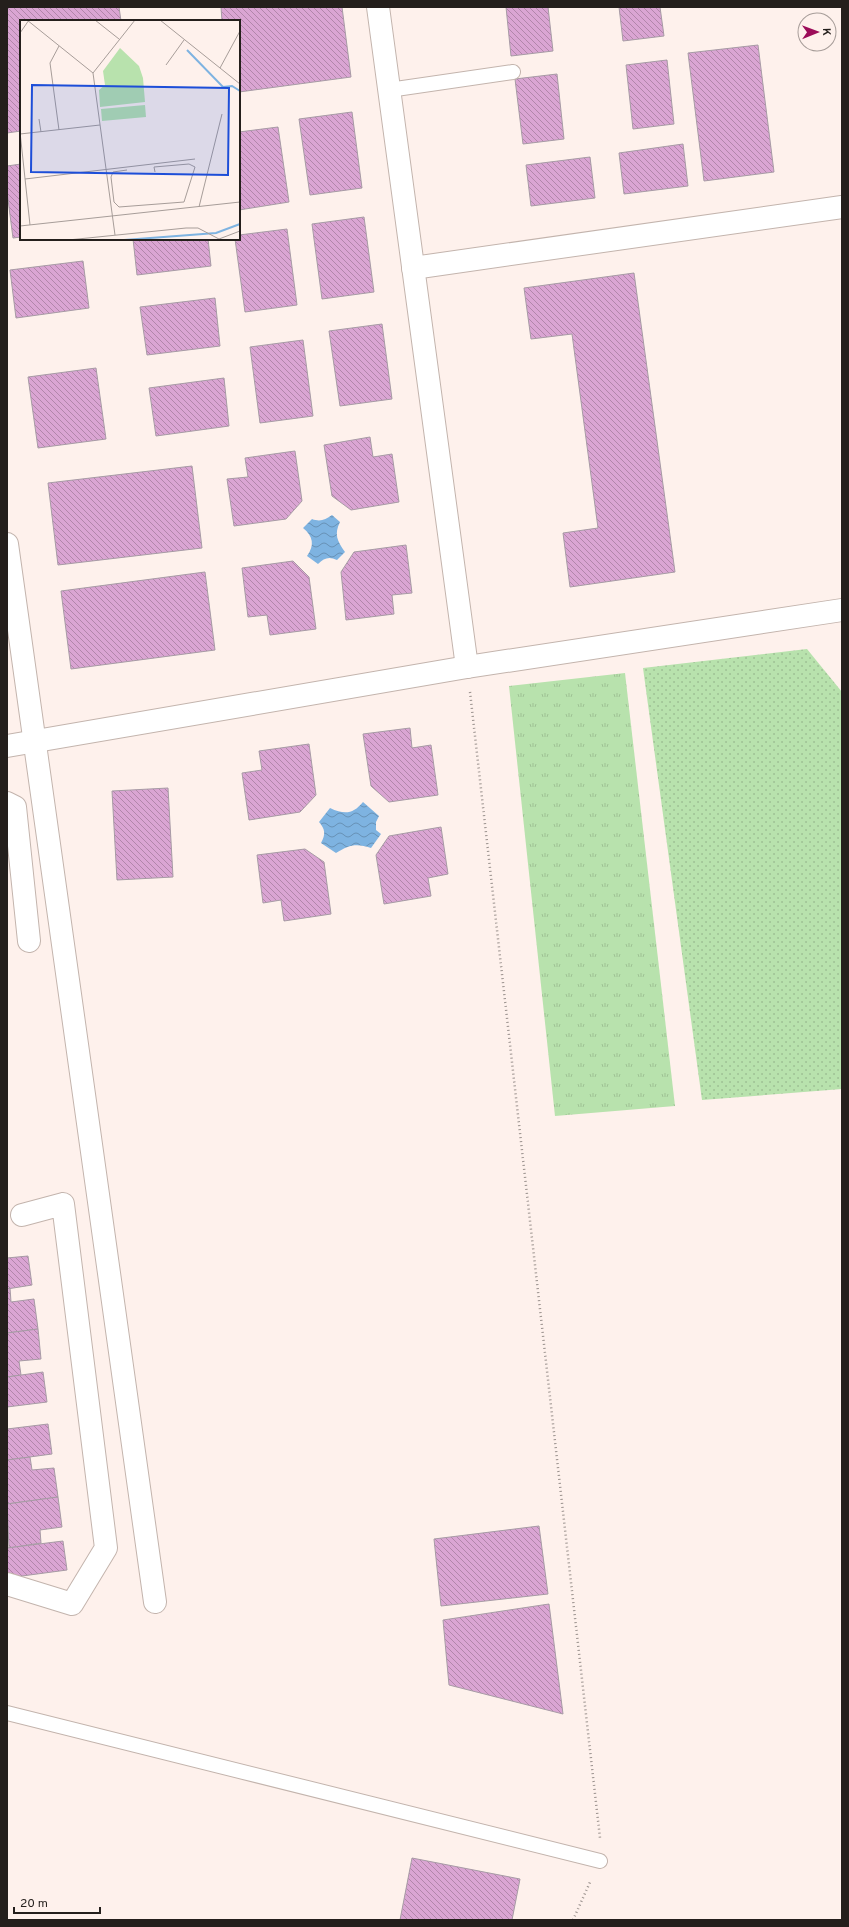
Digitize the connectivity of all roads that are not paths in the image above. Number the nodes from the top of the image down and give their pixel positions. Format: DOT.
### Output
graph roads {
  1 [pos="378,7"];
  2 [pos="513,72"];
  3 [pos="389,90"];
  4 [pos="842,207"];
  5 [pos="413,268"];
  6 [pos="7,544"];
  7 [pos="842,610"];
  8 [pos="467,667"];
  9 [pos="34,742"];
  10 [pos="7,746"];
  11 [pos="7,803"];
  12 [pos="29,941"];
  13 [pos="22,1215"];
  14 [pos="7,1584"];
  15 [pos="155,1602"];
  16 [pos="7,1713"];
  17 [pos="600,1861"];
  1 -- 3 [label="street"];
  2 -- 3 [label="lane"];
  3 -- 5 [label="street"];
  4 -- 5 [label="street"];
  5 -- 8 [label="street"];
  6 -- 9 [label="street"];
  7 -- 8 [label="street"];
  8 -- 9 [label="street"];
  9 -- 10 [label="street"];
  9 -- 15 [label="street"];
  11 -- 12 [label="street"];
  13 -- 14 [label="street"];
  16 -- 17 [label="lane"];
}
